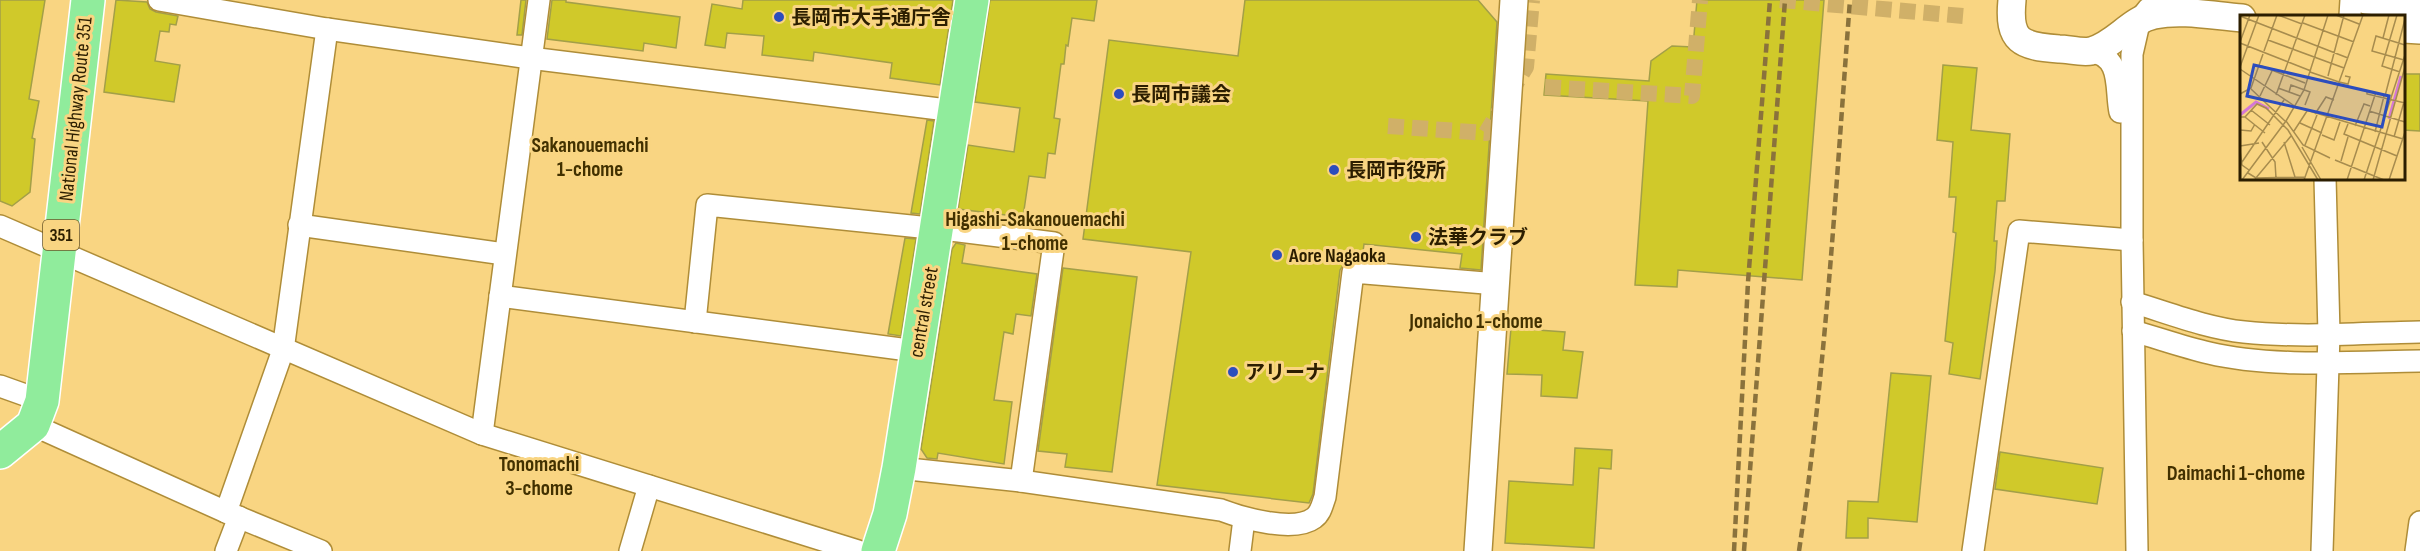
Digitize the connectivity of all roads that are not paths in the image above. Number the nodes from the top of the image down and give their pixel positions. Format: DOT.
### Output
graph roads {
  1 [pos="88,0"];
  2 [pos="159,0"];
  3 [pos="539,0"];
  4 [pos="972,0"];
  5 [pos="1514,0"];
  6 [pos="2012,0"];
  7 [pos="2161,0"];
  8 [pos="2351,0"];
  9 [pos="2366,0"];
  10 [pos="2420,4"];
  11 [pos="2350,15"];
  12 [pos="2240,18"];
  13 [pos="2140,19"];
  14 [pos="327,29"];
  15 [pos="2405,29"];
  16 [pos="2420,30"];
  17 [pos="2090,51"];
  18 [pos="530,58"];
  19 [pos="956,111"];
  20 [pos="2132,134"];
  21 [pos="2325,180"];
  22 [pos="299,225"];
  23 [pos="0,226"];
  24 [pos="938,230"];
  25 [pos="2132,240"];
  26 [pos="60,252"];
  27 [pos="504,254"];
  28 [pos="1497,284"];
  29 [pos="500,296"];
  30 [pos="2132,302"];
  31 [pos="695,322"];
  32 [pos="2133,331"];
  33 [pos="2420,332"];
  34 [pos="2329,334"];
  35 [pos="283,350"];
  36 [pos="916,351"];
  37 [pos="2420,361"];
  38 [pos="2328,363"];
  39 [pos="0,386"];
  40 [pos="38,413"];
  41 [pos="482,434"];
  42 [pos="0,452"];
  43 [pos="899,468"];
  44 [pos="1021,481"];
  45 [pos="649,486"];
  46 [pos="233,514"];
  47 [pos="1244,519"];
  48 [pos="2420,522"];
  49 [pos="226,551"];
  50 [pos="321,551"];
  51 [pos="630,551"];
  52 [pos="858,551"];
  53 [pos="878,551"];
  54 [pos="1240,551"];
  55 [pos="1478,551"];
  56 [pos="1973,551"];
  57 [pos="2137,551"];
  58 [pos="2322,551"];
  59 [pos="2416,551"];
  1 -- 26 [label="highway, National Highway Route 351 / 351"];
  2 -- 14 [label="street"];
  3 -- 18 [label="street"];
  4 -- 19 [label="highway, central street"];
  5 -- 28 [label="street"];
  6 -- 17 [label="street"];
  7 -- 13 [label="street"];
  8 -- 11 [label="street"];
  9 -- 10 [label="street"];
  12 -- 13 [label="street"];
  13 -- 17 [label="street"];
  13 -- 20 [label="street"];
  14 -- 18 [label="street"];
  14 -- 22 [label="street"];
  15 -- 16 [label="street"];
  17 -- 20 [label="street"];
  18 -- 19 [label="street"];
  18 -- 27 [label="street"];
  19 -- 24 [label="highway, central street"];
  20 -- 25 [label="street"];
  21 -- 34 [label="street"];
  22 -- 27 [label="street"];
  22 -- 35 [label="street"];
  23 -- 26 [label="street"];
  24 -- 31 [label="street"];
  24 -- 36 [label="highway, central street"];
  24 -- 44 [label="street"];
  25 -- 30 [label="street"];
  25 -- 56 [label="street"];
  26 -- 35 [label="street"];
  26 -- 40 [label="highway, National Highway Route 351 / 351"];
  27 -- 29 [label="street"];
  28 -- 47 [label="street"];
  28 -- 55 [label="street"];
  29 -- 31 [label="street"];
  29 -- 41 [label="street"];
  30 -- 32 [label="street"];
  30 -- 34 [label="street"];
  31 -- 36 [label="street"];
  32 -- 38 [label="street"];
  32 -- 57 [label="street"];
  33 -- 34 [label="street"];
  34 -- 38 [label="street"];
  35 -- 41 [label="street"];
  35 -- 46 [label="street"];
  36 -- 43 [label="highway, central street"];
  37 -- 38 [label="street"];
  38 -- 58 [label="street"];
  39 -- 40 [label="street"];
  40 -- 42 [label="highway"];
  40 -- 46 [label="street"];
  41 -- 45 [label="street"];
  43 -- 44 [label="street"];
  43 -- 53 [label="highway, central street"];
  44 -- 47 [label="street"];
  45 -- 51 [label="street"];
  45 -- 52 [label="street"];
  46 -- 49 [label="street"];
  46 -- 50 [label="street"];
  47 -- 54 [label="street"];
  48 -- 59 [label="street"];
}
